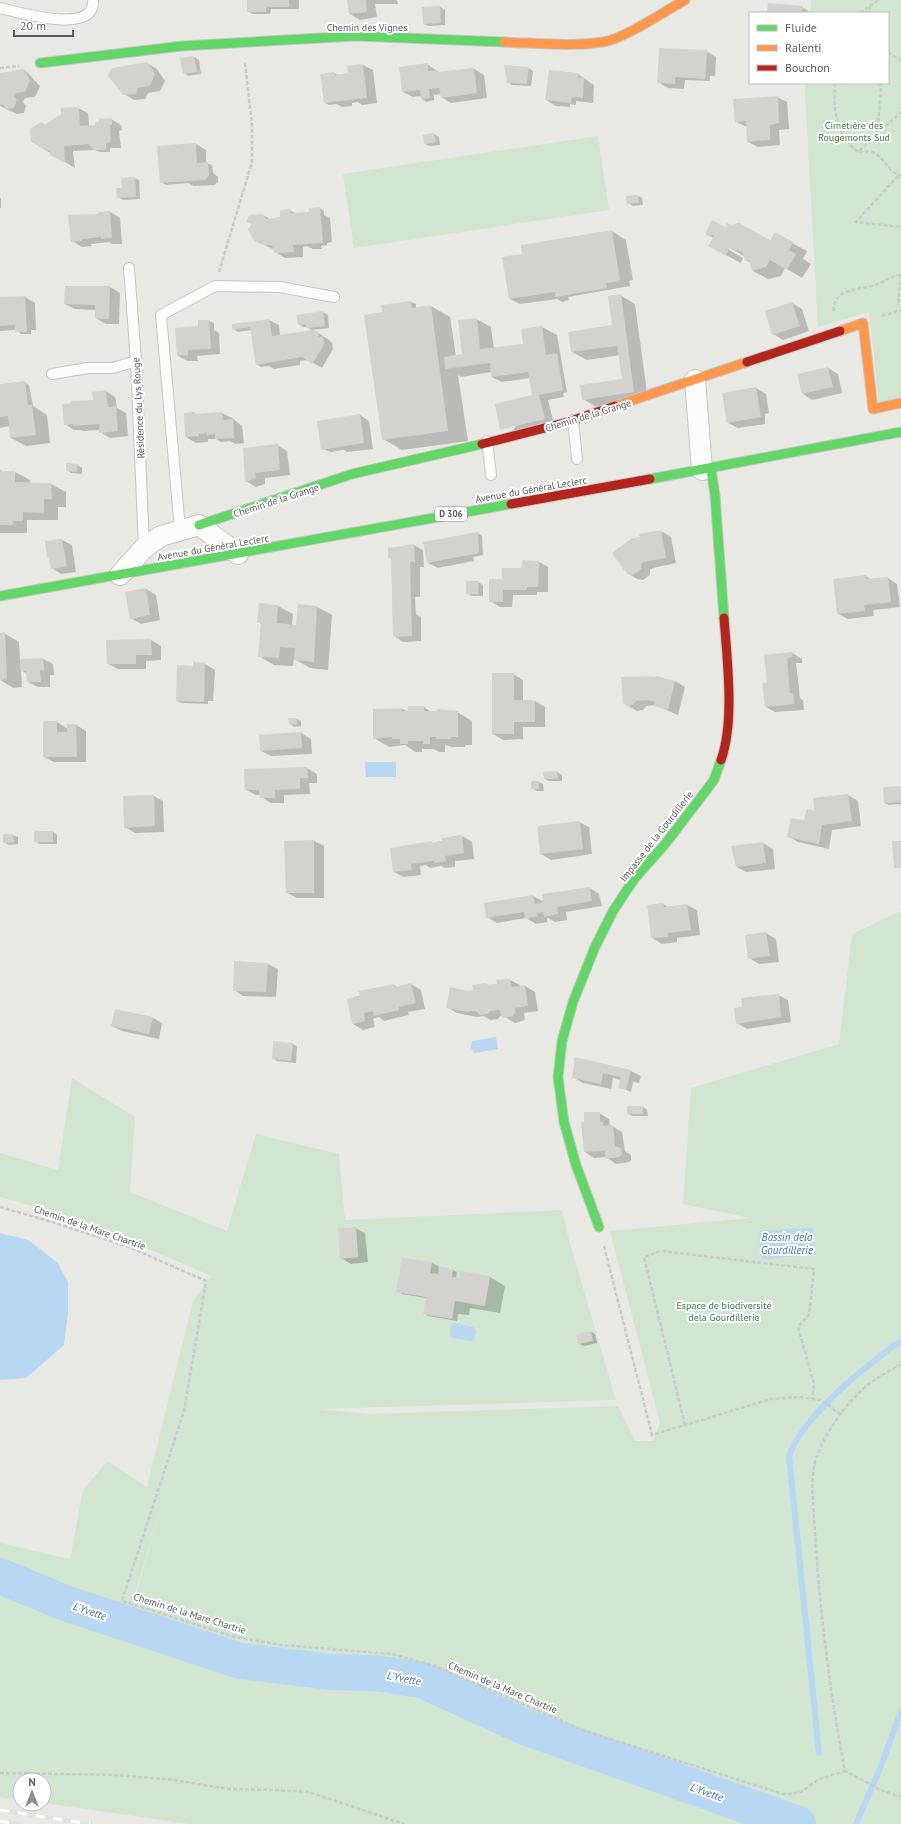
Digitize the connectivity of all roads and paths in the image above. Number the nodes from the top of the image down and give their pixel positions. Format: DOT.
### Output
graph roads {
  1 [pos="685,0"];
  2 [pos="870,0"];
  3 [pos="878,0"];
  4 [pos="93,2"];
  5 [pos="870,6"];
  6 [pos="0,8"];
  7 [pos="861,12"];
  8 [pos="870,12"];
  9 [pos="243,42"];
  10 [pos="889,53"];
  11 [pos="901,61"];
  12 [pos="40,63"];
  13 [pos="835,84"];
  14 [pos="880,84"];
  15 [pos="901,112"];
  16 [pos="877,135"];
  17 [pos="858,152"];
  18 [pos="900,176"];
  19 [pos="901,227"];
  20 [pos="130,268"];
  21 [pos="901,275"];
  22 [pos="215,286"];
  23 [pos="334,297"];
  24 [pos="901,304"];
  25 [pos="835,315"];
  26 [pos="136,361"];
  27 [pos="52,374"];
  28 [pos="695,380"];
  29 [pos="901,403"];
  30 [pos="572,416"];
  31 [pos="901,432"];
  32 [pos="487,438"];
  33 [pos="577,459"];
  34 [pos="707,469"];
  35 [pos="491,475"];
  36 [pos="199,525"];
  37 [pos="180,530"];
  38 [pos="144,548"];
  39 [pos="238,554"];
  40 [pos="120,575"];
  41 [pos="0,596"];
  42 [pos="0,1207"];
  43 [pos="599,1227"];
  44 [pos="901,1364"];
  45 [pos="812,1399"];
  46 [pos="840,1414"];
  47 [pos="685,1425"];
  48 [pos="845,1771"];
  49 [pos="0,1773"];
  50 [pos="901,1797"];
  51 [pos="404,1824"];
  1 -- 9 [label="street, Chemin des Vignes"];
  2 -- 5 [label="path"];
  3 -- 5 [label="path"];
  4 -- 6 [label="lane"];
  5 -- 7 [label="path"];
  5 -- 8 [label="path"];
  9 -- 12 [label="street, Chemin des Vignes"];
  9 -- 22 [label="path"];
  10 -- 11 [label="path"];
  13 -- 17 [label="path"];
  14 -- 16 [label="path"];
  15 -- 16 [label="path"];
  16 -- 17 [label="path"];
  17 -- 18 [label="path"];
  18 -- 19 [label="path"];
  20 -- 26 [label="lane, Résidence du Lys Rouge"];
  21 -- 24 [label="path"];
  21 -- 25 [label="path"];
  22 -- 23 [label="lane"];
  22 -- 37 [label="lane"];
  26 -- 27 [label="lane"];
  26 -- 38 [label="lane, Résidence du Lys Rouge"];
  28 -- 29 [label="street, Chemin de la Grange"];
  28 -- 30 [label="street, Chemin de la Grange"];
  28 -- 34 [label="street"];
  30 -- 32 [label="street, Chemin de la Grange"];
  30 -- 33 [label="lane"];
  31 -- 34 [label="street, Avenue du Général Leclerc / D 306"];
  32 -- 35 [label="lane"];
  32 -- 36 [label="street, Chemin de la Grange"];
  34 -- 39 [label="street, Avenue du Général Leclerc / D 306"];
  34 -- 43 [label="street, Impasse de la Gourdillerie"];
  36 -- 37 [label="street, Chemin de la Grange"];
  36 -- 39 [label="street"];
  37 -- 38 [label="street, Chemin de la Grange"];
  38 -- 40 [label="street, Chemin de la Grange"];
  39 -- 40 [label="street, Avenue du Général Leclerc / D 306"];
  40 -- 41 [label="street, Avenue du Général Leclerc / D 306"];
  42 -- 48 [label="path, Chemin de la Mare Chartrie"];
  43 -- 47 [label="path"];
  44 -- 46 [label="path"];
  45 -- 46 [label="path"];
  45 -- 47 [label="path"];
  45 -- 47 [label="path"];
  46 -- 48 [label="path"];
  48 -- 50 [label="path"];
  49 -- 51 [label="path"];
}
